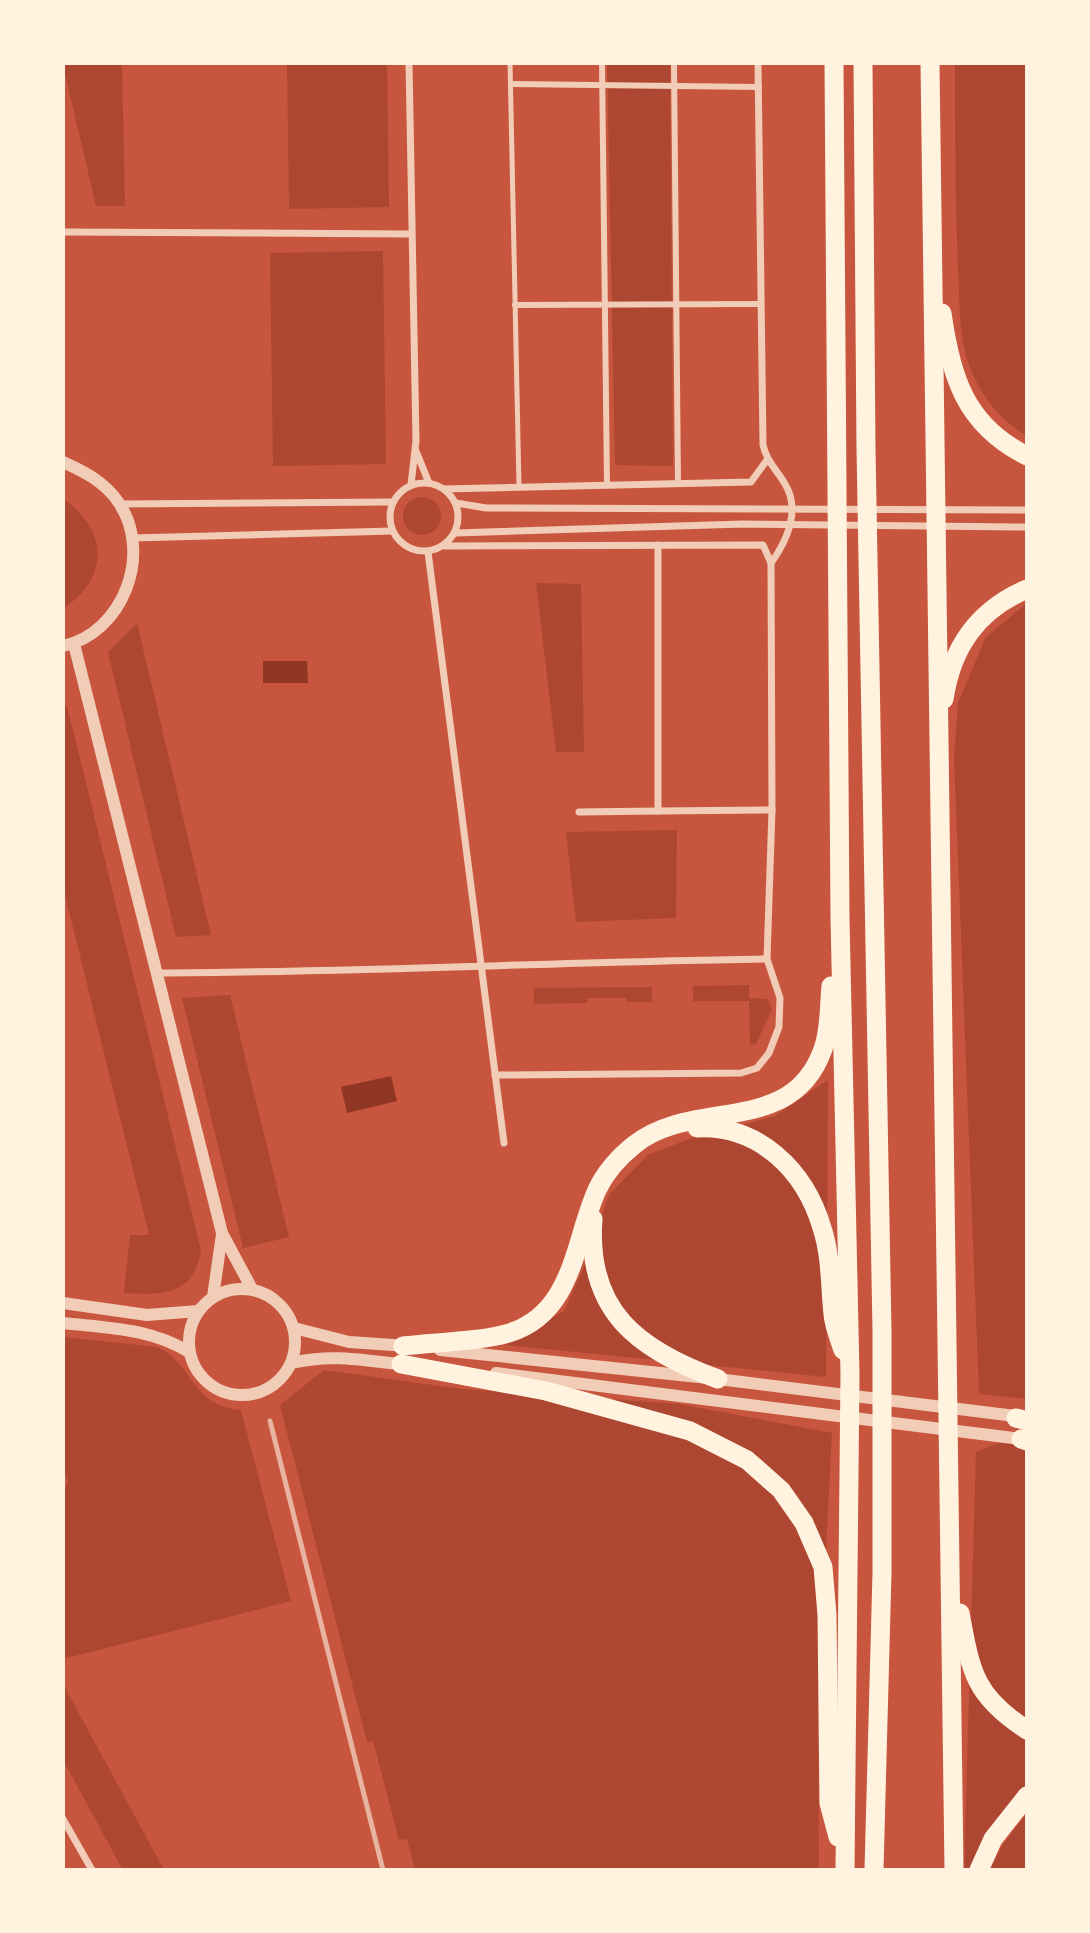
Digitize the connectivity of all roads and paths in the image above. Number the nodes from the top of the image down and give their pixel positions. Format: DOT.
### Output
graph roads {
  1 [pos="409,63"];
  2 [pos="510,63"];
  3 [pos="602,63"];
  4 [pos="674,63"];
  5 [pos="758,63"];
  6 [pos="834,63"];
  7 [pos="863,63"];
  8 [pos="930,63"];
  9 [pos="511,84"];
  10 [pos="602,86"];
  11 [pos="674,86"];
  12 [pos="759,87"];
  13 [pos="930,229"];
  14 [pos="63,232"];
  15 [pos="411,234"];
  16 [pos="759,304"];
  17 [pos="516,305"];
  18 [pos="605,305"];
  19 [pos="676,305"];
  20 [pos="415,449"];
  21 [pos="1027,456"];
  22 [pos="767,460"];
  23 [pos="63,462"];
  24 [pos="429,483"];
  25 [pos="678,483"];
  26 [pos="607,484"];
  27 [pos="411,485"];
  28 [pos="519,486"];
  29 [pos="444,489"];
  30 [pos="393,502"];
  31 [pos="456,503"];
  32 [pos="119,504"];
  33 [pos="1027,510"];
  34 [pos="1027,527"];
  35 [pos="393,531"];
  36 [pos="456,533"];
  37 [pos="132,538"];
  38 [pos="658,545"];
  39 [pos="445,546"];
  40 [pos="428,552"];
  41 [pos="771,563"];
  42 [pos="1027,589"];
  43 [pos="68,645"];
  44 [pos="938,745"];
  45 [pos="772,810"];
  46 [pos="658,811"];
  47 [pos="579,812"];
  48 [pos="840,918"];
  49 [pos="767,959"];
  50 [pos="481,964"];
  51 [pos="157,973"];
  52 [pos="495,1075"];
  53 [pos="664,1129"];
  54 [pos="504,1143"];
  55 [pos="598,1187"];
  56 [pos="222,1233"];
  57 [pos="251,1289"];
  58 [pos="213,1297"];
  59 [pos="63,1303"];
  60 [pos="198,1311"];
  61 [pos="63,1323"];
  62 [pos="294,1328"];
  63 [pos="189,1352"];
  64 [pos="402,1355"];
  65 [pos="291,1363"];
  66 [pos="850,1374"];
  67 [pos="718,1379"];
  68 [pos="1024,1427"];
  69 [pos="950,1560"];
  70 [pos="1027,1730"];
  71 [pos="1027,1796"];
  72 [pos="63,1819"];
  73 [pos="845,1866"];
  74 [pos="92,1870"];
  75 [pos="874,1870"];
  76 [pos="954,1870"];
  77 [pos="979,1870"];
  1 -- 15 [label="street"];
  2 -- 9 [label="lane"];
  3 -- 10 [label="street"];
  4 -- 11 [label="street"];
  5 -- 12 [label="street"];
  6 -- 48 [label="highway"];
  7 -- 75 [label="highway"];
  8 -- 13 [label="highway"];
  9 -- 10 [label="street"];
  9 -- 17 [label="lane"];
  10 -- 11 [label="street"];
  10 -- 18 [label="street"];
  11 -- 12 [label="street"];
  11 -- 19 [label="street"];
  12 -- 16 [label="street"];
  13 -- 21 [label="highway"];
  13 -- 44 [label="highway"];
  14 -- 15 [label="street"];
  15 -- 20 [label="street"];
  16 -- 19 [label="street"];
  16 -- 22 [label="street"];
  17 -- 18 [label="street"];
  17 -- 28 [label="lane"];
  18 -- 19 [label="street"];
  18 -- 26 [label="street"];
  19 -- 25 [label="street"];
  20 -- 24 [label="street"];
  20 -- 27 [label="street"];
  22 -- 25 [label="street"];
  22 -- 41 [label="street"];
  23 -- 32 [label="street"];
  24 -- 27 [label="street"];
  24 -- 29 [label="street"];
  25 -- 26 [label="street"];
  26 -- 28 [label="street"];
  27 -- 30 [label="street"];
  28 -- 29 [label="street"];
  29 -- 31 [label="street"];
  30 -- 32 [label="street"];
  30 -- 35 [label="street"];
  31 -- 33 [label="street"];
  31 -- 36 [label="street"];
  32 -- 37 [label="street"];
  34 -- 36 [label="street"];
  35 -- 37 [label="street"];
  35 -- 40 [label="street"];
  36 -- 39 [label="street"];
  37 -- 43 [label="street"];
  38 -- 39 [label="street"];
  38 -- 41 [label="street"];
  38 -- 46 [label="street"];
  39 -- 40 [label="street"];
  40 -- 50 [label="street"];
  41 -- 45 [label="street"];
  42 -- 44 [label="highway"];
  43 -- 51 [label="street"];
  44 -- 69 [label="highway"];
  45 -- 46 [label="street"];
  45 -- 49 [label="street"];
  46 -- 47 [label="street"];
  48 -- 53 [label="highway"];
  48 -- 66 [label="highway"];
  49 -- 50 [label="street"];
  49 -- 52 [label="street"];
  50 -- 51 [label="street"];
  50 -- 52 [label="street"];
  51 -- 56 [label="street"];
  52 -- 54 [label="street"];
  53 -- 55 [label="highway"];
  53 -- 66 [label="highway"];
  55 -- 64 [label="highway"];
  55 -- 67 [label="highway"];
  56 -- 57 [label="street"];
  56 -- 58 [label="street"];
  57 -- 58 [label="street"];
  57 -- 62 [label="street"];
  58 -- 60 [label="street"];
  59 -- 60 [label="street"];
  60 -- 63 [label="street"];
  61 -- 63 [label="street"];
  62 -- 64 [label="street"];
  62 -- 65 [label="street"];
  63 -- 65 [label="street"];
  64 -- 65 [label="street"];
  64 -- 67 [label="street"];
  64 -- 68 [label="street"];
  64 -- 73 [label="highway"];
  66 -- 73 [label="highway"];
  67 -- 68 [label="street"];
  69 -- 70 [label="highway"];
  69 -- 76 [label="highway"];
  71 -- 77 [label="highway"];
  72 -- 74 [label="street"];
}
